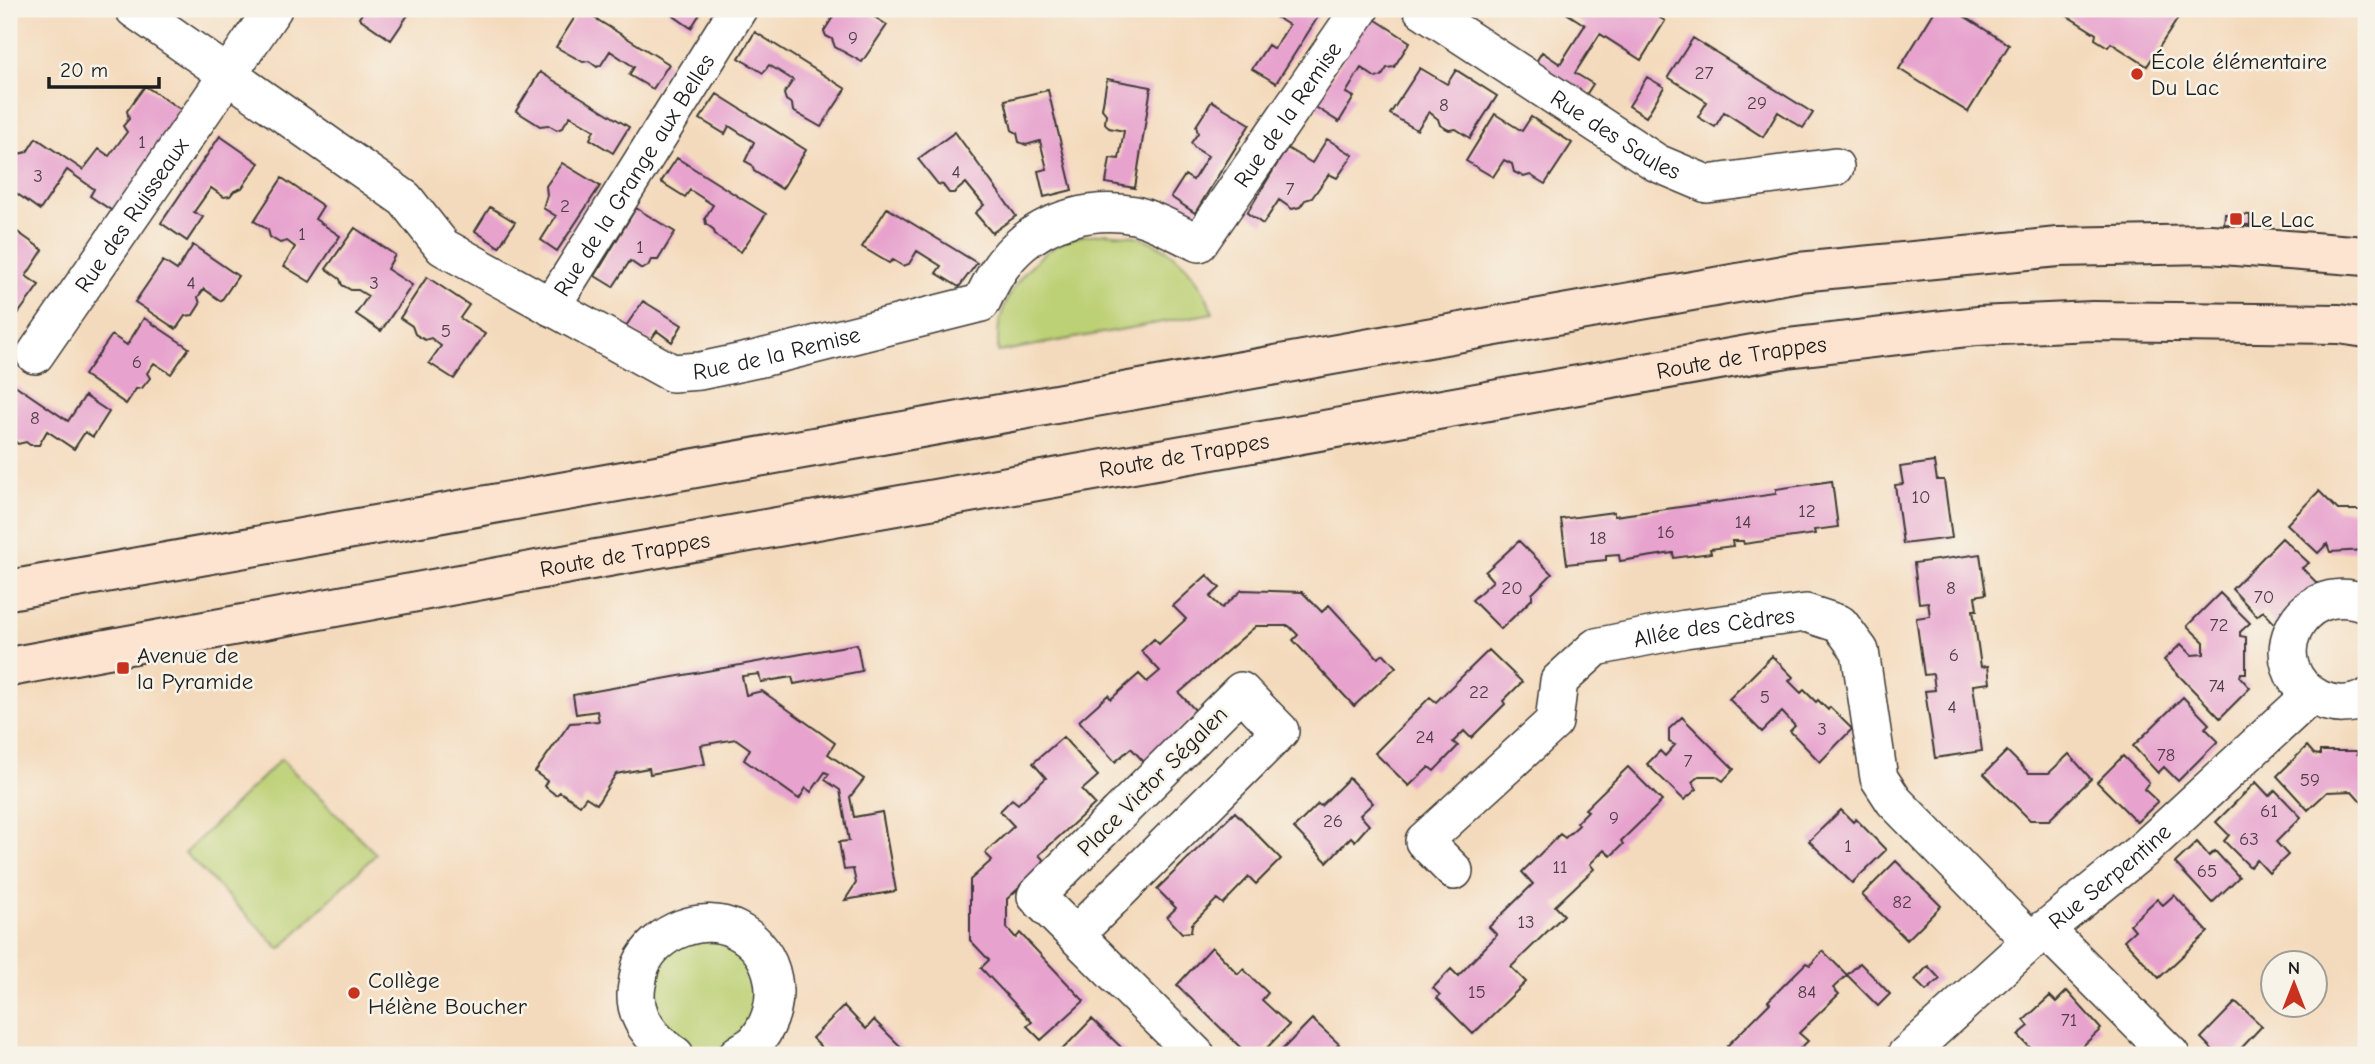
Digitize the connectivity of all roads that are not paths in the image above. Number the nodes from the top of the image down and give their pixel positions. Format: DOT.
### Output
graph roads {
  1 [pos="134,9"];
  2 [pos="274,9"];
  3 [pos="738,9"];
  4 [pos="1360,9"];
  5 [pos="1422,9"];
  6 [pos="228,75"];
  7 [pos="1835,167"];
  8 [pos="2366,256"];
  9 [pos="551,307"];
  10 [pos="2366,328"];
  11 [pos="35,355"];
  12 [pos="9,590"];
  13 [pos="2366,603"];
  14 [pos="9,667"];
  15 [pos="2311,695"];
  16 [pos="2366,698"];
  17 [pos="1454,871"];
  18 [pos="1075,934"];
  19 [pos="2038,935"];
  20 [pos="755,1050"];
  21 [pos="676,1055"];
  22 [pos="1196,1055"];
  23 [pos="1906,1055"];
  24 [pos="2171,1055"];
  1 -- 6 [label="street, Rue de la Remise"];
  2 -- 6 [label="street, Rue des Ruisseaux"];
  3 -- 9 [label="street, Rue de la Grange aux Belles"];
  4 -- 9 [label="street, Rue de la Remise"];
  5 -- 7 [label="street, Rue des Saules"];
  6 -- 9 [label="street, Rue de la Remise"];
  6 -- 11 [label="street, Rue des Ruisseaux"];
  8 -- 12 [label="main road"];
  10 -- 14 [label="main road, Route de Trappes"];
  13 -- 15 [label="street"];
  15 -- 16 [label="street"];
  15 -- 19 [label="street, Rue Serpentine"];
  17 -- 19 [label="street, Allée des Cèdres"];
  18 -- 18 [label="street, Place Victor Ségalen"];
  18 -- 22 [label="street, Place Victor Ségalen"];
  19 -- 23 [label="street, Rue Serpentine"];
  19 -- 24 [label="street"];
  20 -- 21 [label="street"];
}
